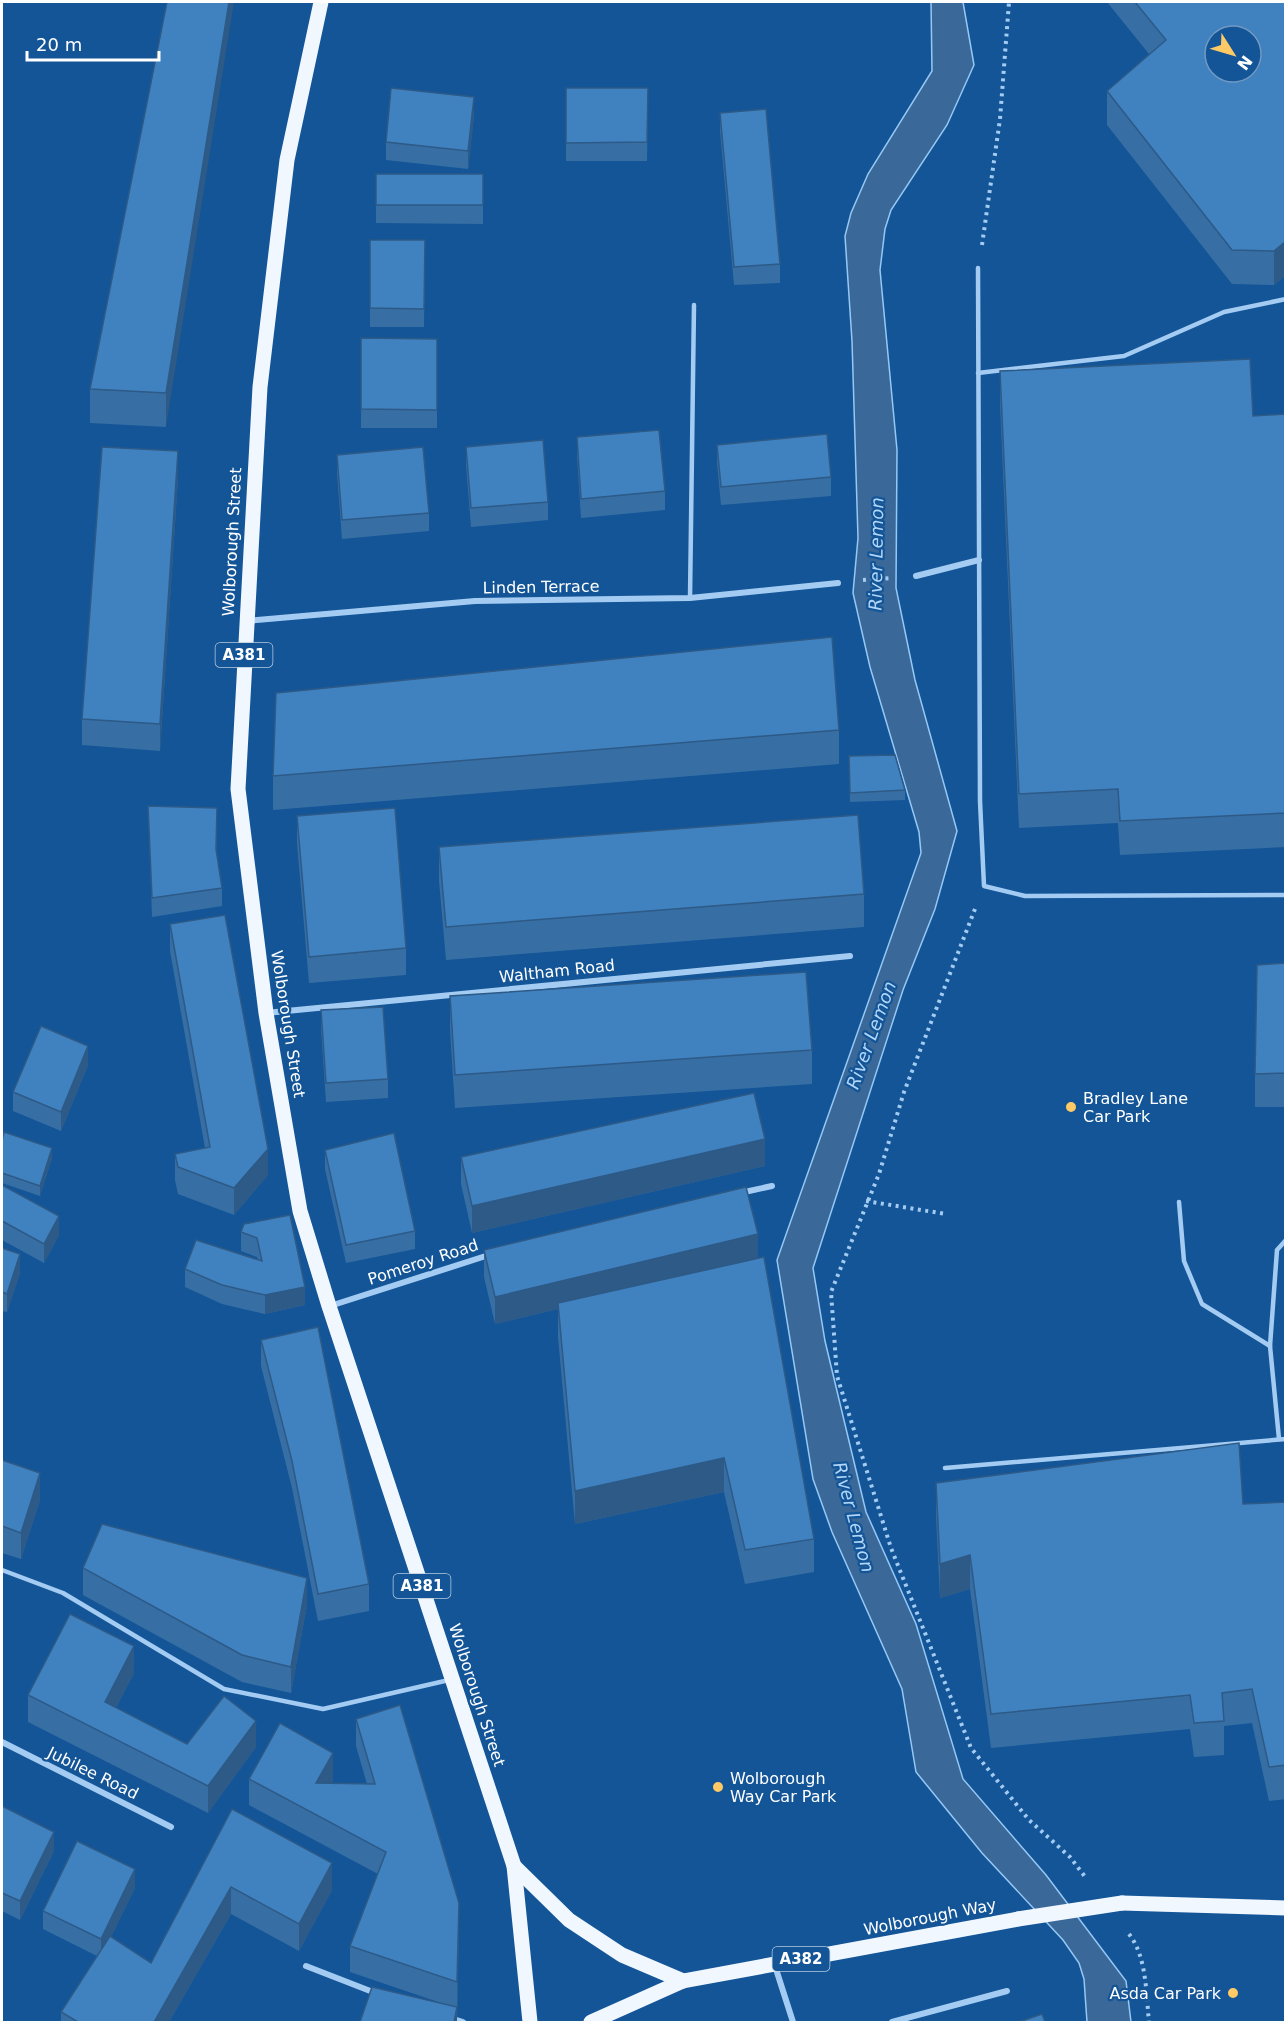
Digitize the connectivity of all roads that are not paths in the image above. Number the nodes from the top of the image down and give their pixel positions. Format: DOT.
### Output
graph roads {
  1 [pos="321,2"];
  2 [pos="978,268"];
  3 [pos="1286,299"];
  4 [pos="694,305"];
  5 [pos="978,373"];
  6 [pos="979,560"];
  7 [pos="916,576"];
  8 [pos="838,583"];
  9 [pos="690,598"];
  10 [pos="246,621"];
  11 [pos="1286,895"];
  12 [pos="850,956"];
  13 [pos="266,1013"];
  14 [pos="772,1186"];
  15 [pos="727,1196"];
  16 [pos="1179,1202"];
  17 [pos="1286,1240"];
  18 [pos="502,1251"];
  19 [pos="329,1306"];
  20 [pos="1270,1346"];
  21 [pos="1279,1439"];
  22 [pos="1286,1439"];
  23 [pos="945,1468"];
  24 [pos="2,1570"];
  25 [pos="453,1680"];
  26 [pos="2,1743"];
  27 [pos="171,1827"];
  28 [pos="514,1866"];
  29 [pos="1286,1908"];
  30 [pos="774,1965"];
  31 [pos="306,1966"];
  32 [pos="683,1981"];
  33 [pos="1007,1991"];
  34 [pos="386,1997"];
  35 [pos="438,2013"];
  36 [pos="463,2022"];
  37 [pos="530,2022"];
  38 [pos="591,2022"];
  39 [pos="794,2022"];
  40 [pos="892,2022"];
  1 -- 10 [label="main road, Wolborough Street / A381"];
  2 -- 5 [label="lane"];
  3 -- 5 [label="lane"];
  4 -- 9 [label="lane"];
  5 -- 6 [label="lane"];
  6 -- 7 [label="street"];
  6 -- 11 [label="lane"];
  8 -- 9 [label="street, Linden Terrace"];
  9 -- 10 [label="street, Linden Terrace"];
  10 -- 13 [label="main road, Wolborough Street / A381"];
  12 -- 13 [label="street, Waltham Road"];
  13 -- 19 [label="main road, Wolborough Street / A381"];
  14 -- 15 [label="street"];
  16 -- 20 [label="lane"];
  17 -- 20 [label="lane"];
  18 -- 19 [label="street, Pomeroy Road"];
  19 -- 25 [label="main road, Wolborough Street / A381"];
  20 -- 21 [label="lane"];
  21 -- 22 [label="lane"];
  21 -- 23 [label="lane"];
  24 -- 25 [label="lane"];
  25 -- 28 [label="main road, Wolborough Street / A381"];
  26 -- 27 [label="street, Jubilee Road"];
  28 -- 32 [label="main road, A381"];
  28 -- 37 [label="main road, Wolborough Street / A381"];
  29 -- 30 [label="main road, Wolborough Way / A382, bridge"];
  30 -- 32 [label="main road, Wolborough Way / A382"];
  30 -- 39 [label="street"];
  31 -- 34 [label="street"];
  32 -- 38 [label="main road, Wolborough Way / A382"];
  33 -- 40 [label="street"];
  35 -- 36 [label="street"];
}
